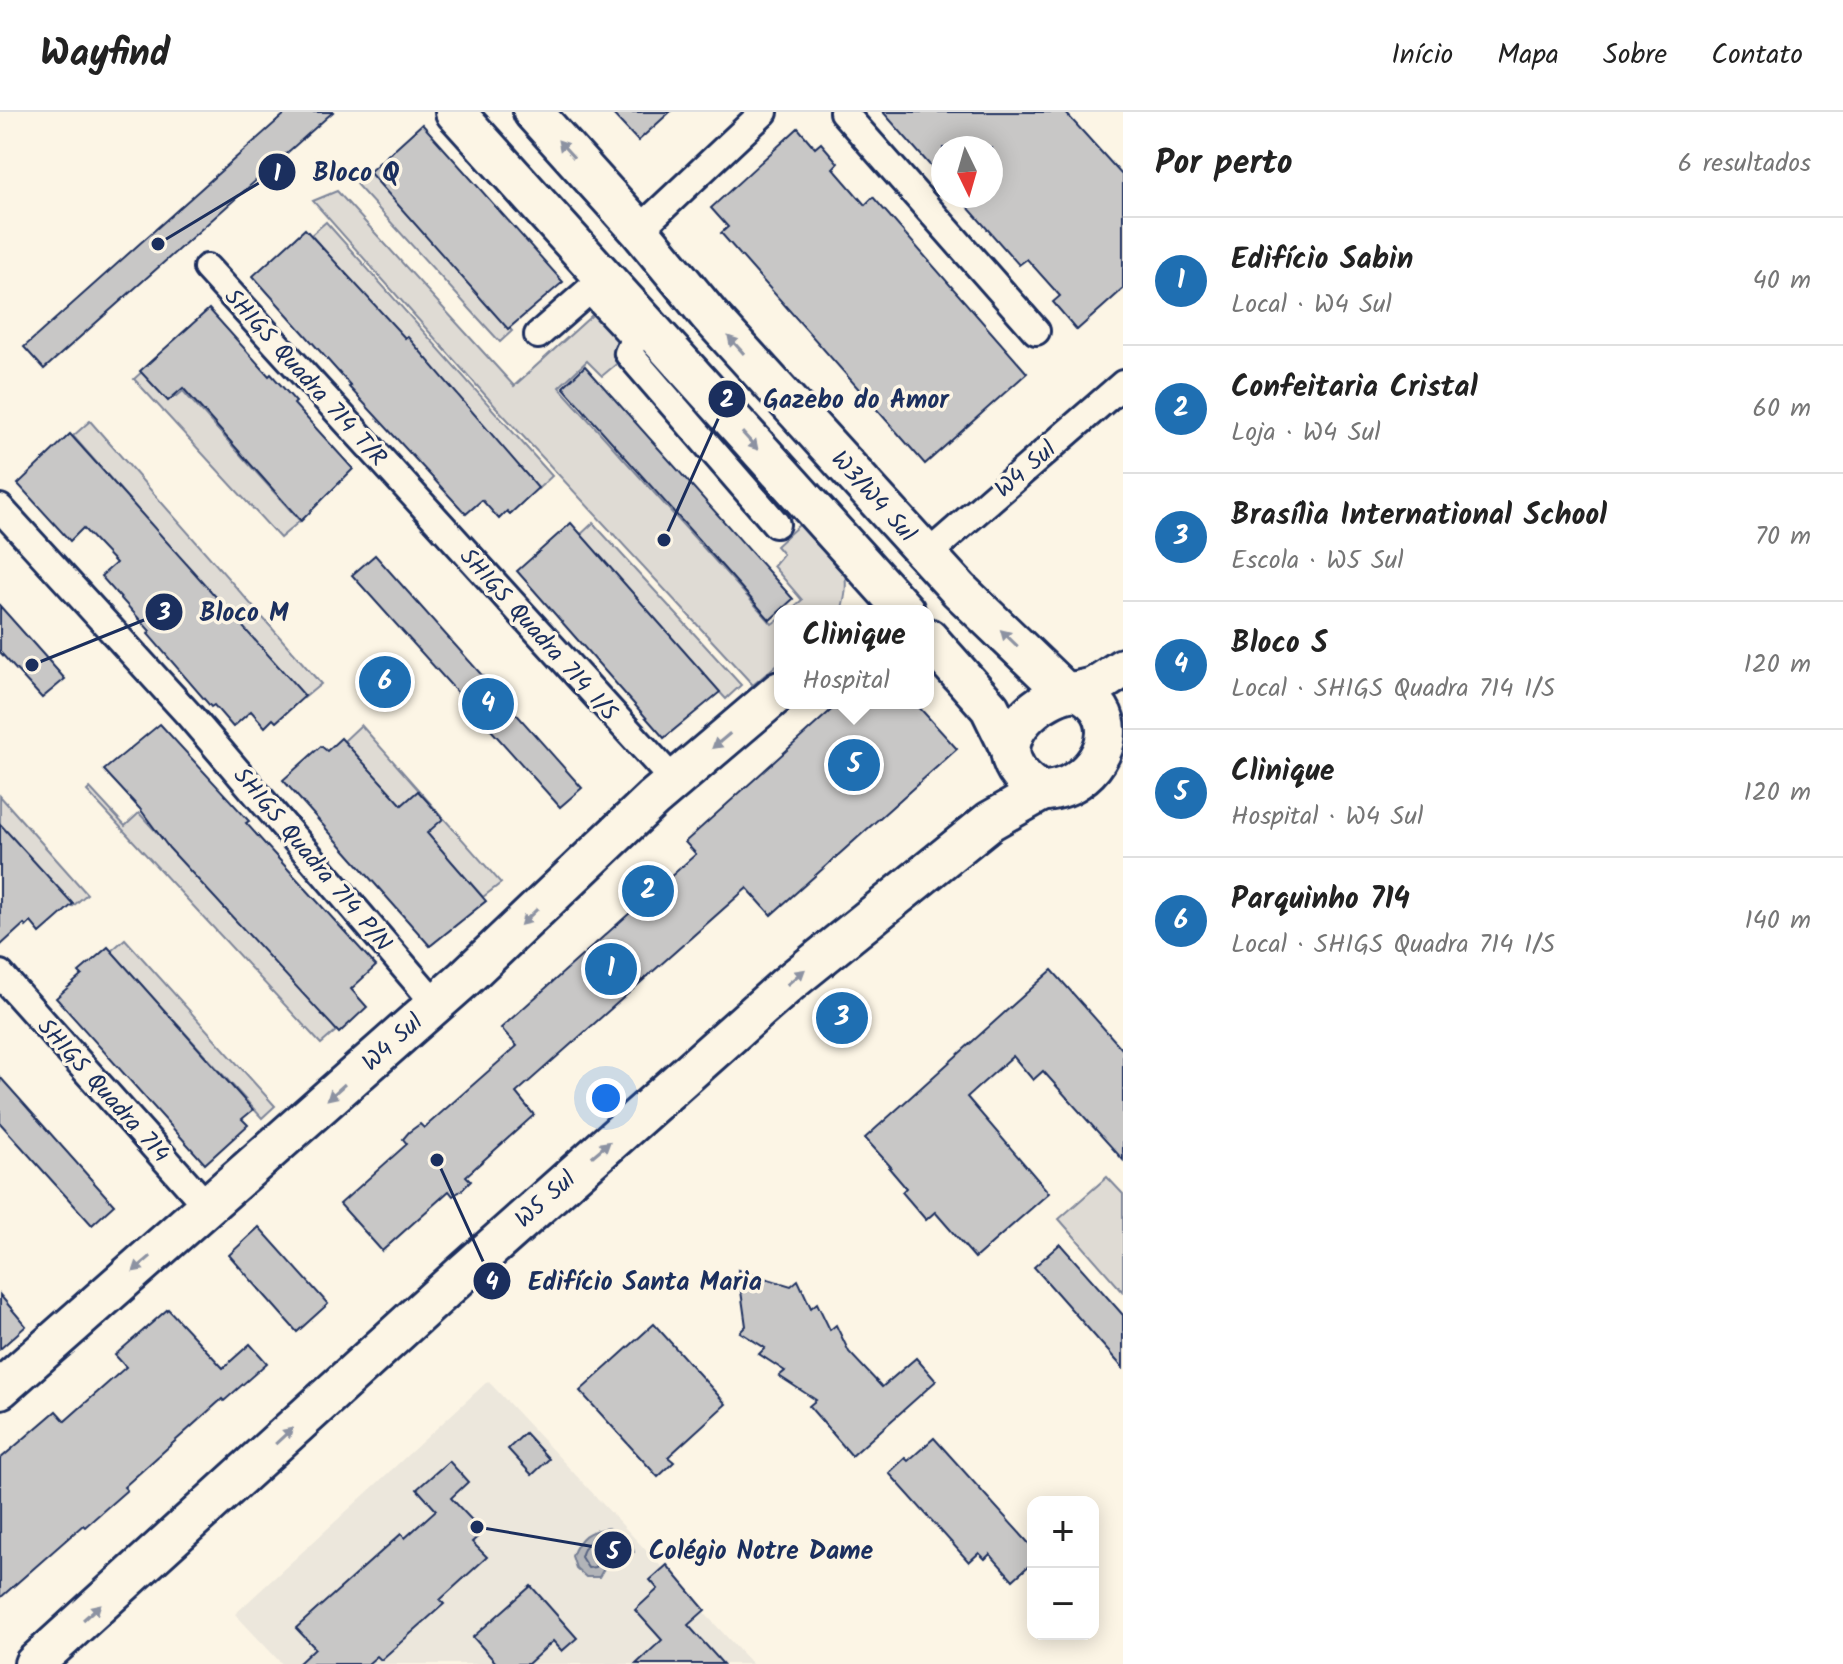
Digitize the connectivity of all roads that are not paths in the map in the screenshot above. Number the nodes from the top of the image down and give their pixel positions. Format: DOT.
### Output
graph roads {
  1 [pos="455,112"];
  2 [pos="533,112"];
  3 [pos="764,112"];
  4 [pos="843,112"];
  5 [pos="639,230"];
  6 [pos="207,268"];
  7 [pos="597,283"];
  8 [pos="709,315"];
  9 [pos="1036,331"];
  10 [pos="538,335"];
  11 [pos="668,351"];
  12 [pos="1123,384"];
  13 [pos="404,486"];
  14 [pos="0,508"];
  15 [pos="776,524"];
  16 [pos="927,555"];
  17 [pos="959,590"];
  18 [pos="882,605"];
  19 [pos="890,605"];
  20 [pos="934,645"];
  21 [pos="1123,668"];
  22 [pos="1071,692"];
  23 [pos="774,696"];
  24 [pos="1115,728"];
  25 [pos="1010,749"];
  26 [pos="674,781"];
  27 [pos="1041,792"];
  28 [pos="0,974"];
  29 [pos="435,1003"];
  30 [pos="207,1206"];
  31 [pos="0,1389"];
  32 [pos="34,1664"];
  1 -- 7 [label="main road"];
  5 -- 2 [label="main road, W3/W4 Sul, one-way"];
  3 -- 5 [label="street"];
  4 -- 9 [label="street"];
  5 -- 8 [label="main road, W3/W4 Sul"];
  6 -- 13 [label="street, SHIGS Quadra 714 T/R"];
  7 -- 10 [label="street"];
  7 -- 11 [label="main road"];
  7 -- 15 [label="street"];
  8 -- 11 [label="main road"];
  16 -- 8 [label="main road, W3/W4 Sul, one-way"];
  11 -- 18 [label="main road, one-way"];
  12 -- 16 [label="street, W4 Sul"];
  13 -- 26 [label="street, SHIGS Quadra 714 I/S"];
  14 -- 29 [label="street, SHIGS Quadra 714 P/N"];
  16 -- 17 [label="main road, W3/W4 Sul"];
  17 -- 19 [label="main road"];
  22 -- 17 [label="main road, W3/W4 Sul, one-way"];
  20 -- 25 [label="main road"];
  21 -- 22 [label="main road"];
  22 -- 24 [label="main road"];
  22 -- 25 [label="main road"];
  23 -- 26 [label="main road, W4 Sul, one-way"];
  24 -- 27 [label="main road"];
  25 -- 27 [label="main road"];
  26 -- 29 [label="main road, W4 Sul, one-way"];
  32 -- 27 [label="main road, W5 Sul, one-way"];
  28 -- 30 [label="street, SHIGS Quadra 714"];
  29 -- 30 [label="main road, W4 Sul, one-way"];
  30 -- 31 [label="main road, W4 Sul, one-way"];
}
